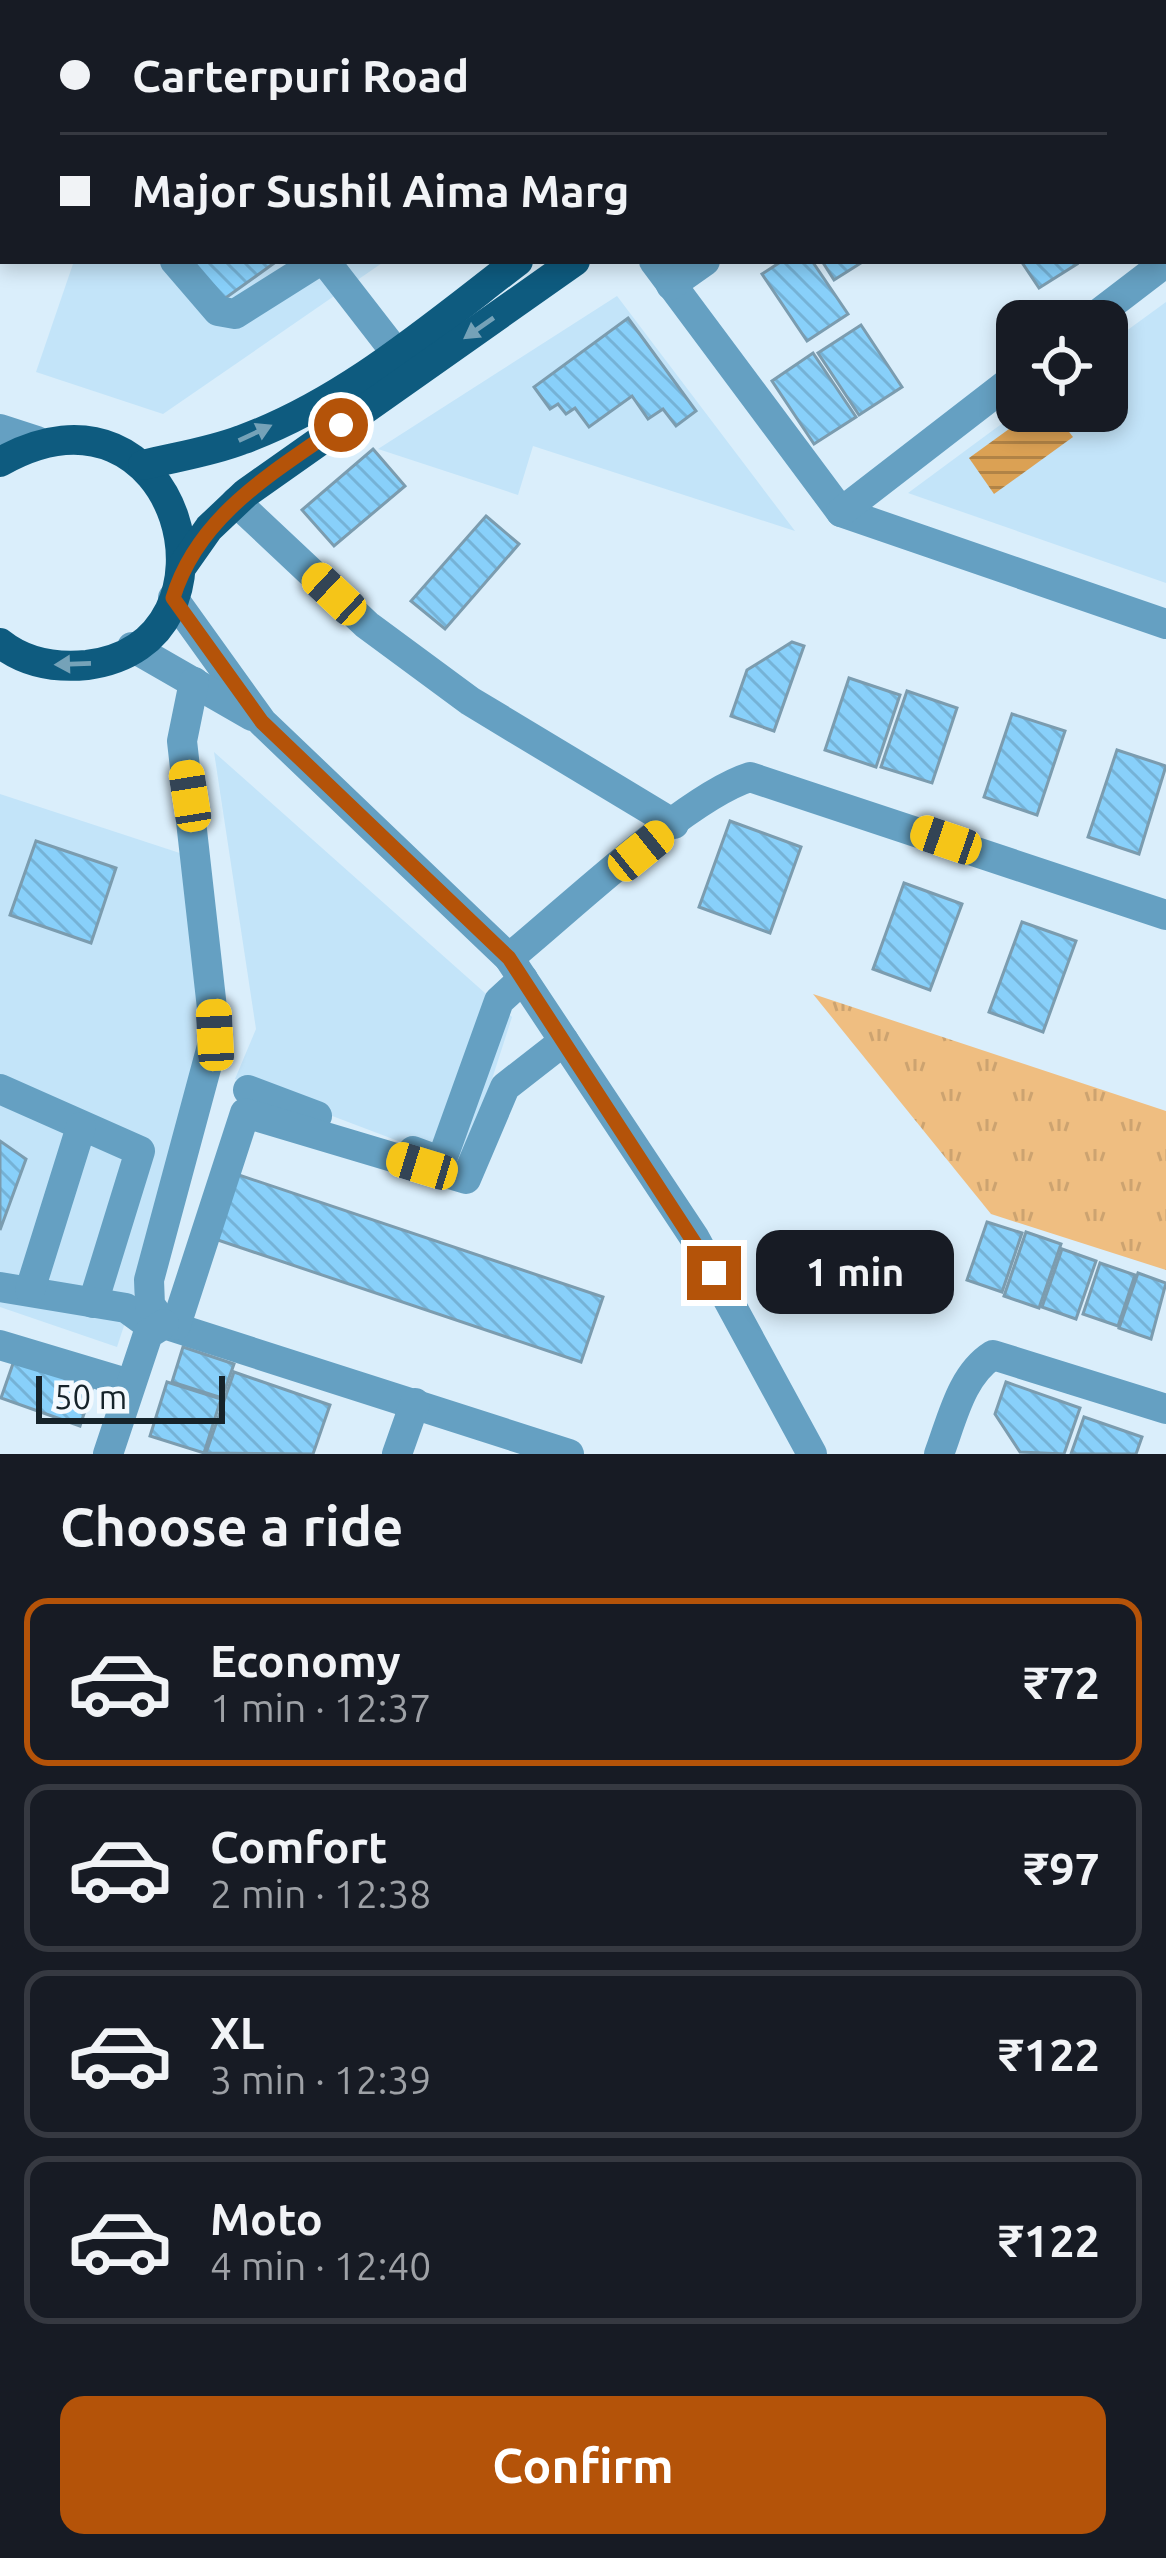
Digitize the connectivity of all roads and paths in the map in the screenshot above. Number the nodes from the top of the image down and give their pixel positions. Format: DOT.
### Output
graph roads {
  1 [pos="178,264"];
  2 [pos="318,264"];
  3 [pos="324,264"];
  4 [pos="514,264"];
  5 [pos="571,264"];
  6 [pos="694,264"];
  7 [pos="1163,264"];
  8 [pos="662,273"];
  9 [pos="1116,300"];
  10 [pos="397,354"];
  11 [pos="996,392"];
  12 [pos="0,429"];
  13 [pos="37,441"];
  14 [pos="0,461"];
  15 [pos="143,465"];
  16 [pos="236,502"];
  17 [pos="841,512"];
  18 [pos="183,565"];
  19 [pos="173,598"];
  20 [pos="1166,623"];
  21 [pos="132,647"];
  22 [pos="5,654"];
  23 [pos="194,682"];
  24 [pos="262,722"];
  25 [pos="674,824"];
  26 [pos="1166,915"];
  27 [pos="516,969"];
  28 [pos="564,1041"];
  29 [pos="0,1089"];
  30 [pos="248,1090"];
  31 [pos="81,1127"];
  32 [pos="15,1289"];
  33 [pos="93,1303"];
  34 [pos="164,1325"];
  35 [pos="0,1345"];
  36 [pos="130,1384"];
  37 [pos="415,1403"];
  38 [pos="1166,1409"];
  39 [pos="108,1454"];
  40 [pos="397,1454"];
  41 [pos="569,1454"];
  42 [pos="812,1454"];
  43 [pos="939,1454"];
  1 -- 2 [label="street"];
  3 -- 10 [label="street"];
  4 -- 10 [label="main road"];
  5 -- 16 [label="main road, one-way"];
  6 -- 8 [label="street"];
  7 -- 9 [label="street"];
  8 -- 17 [label="street"];
  15 -- 10 [label="main road, one-way"];
  11 -- 17 [label="street"];
  12 -- 13 [label="street"];
  13 -- 14 [label="main road"];
  13 -- 15 [label="main road"];
  15 -- 18 [label="main road"];
  16 -- 18 [label="main road"];
  16 -- 25 [label="street"];
  17 -- 20 [label="street"];
  18 -- 19 [label="main road"];
  19 -- 21 [label="main road"];
  19 -- 24 [label="street"];
  21 -- 22 [label="main road, one-way"];
  21 -- 23 [label="street"];
  23 -- 24 [label="street"];
  23 -- 34 [label="street"];
  24 -- 27 [label="street"];
  25 -- 26 [label="street"];
  25 -- 27 [label="street"];
  27 -- 28 [label="street"];
  27 -- 30 [label="street"];
  28 -- 34 [label="street"];
  28 -- 42 [label="street"];
  29 -- 31 [label="street"];
  31 -- 32 [label="street"];
  31 -- 33 [label="street"];
  32 -- 33 [label="street"];
  33 -- 34 [label="street"];
  34 -- 36 [label="street"];
  34 -- 37 [label="street"];
  35 -- 36 [label="street"];
  36 -- 39 [label="street"];
  37 -- 40 [label="street"];
  37 -- 41 [label="street"];
  38 -- 43 [label="street"];
}
